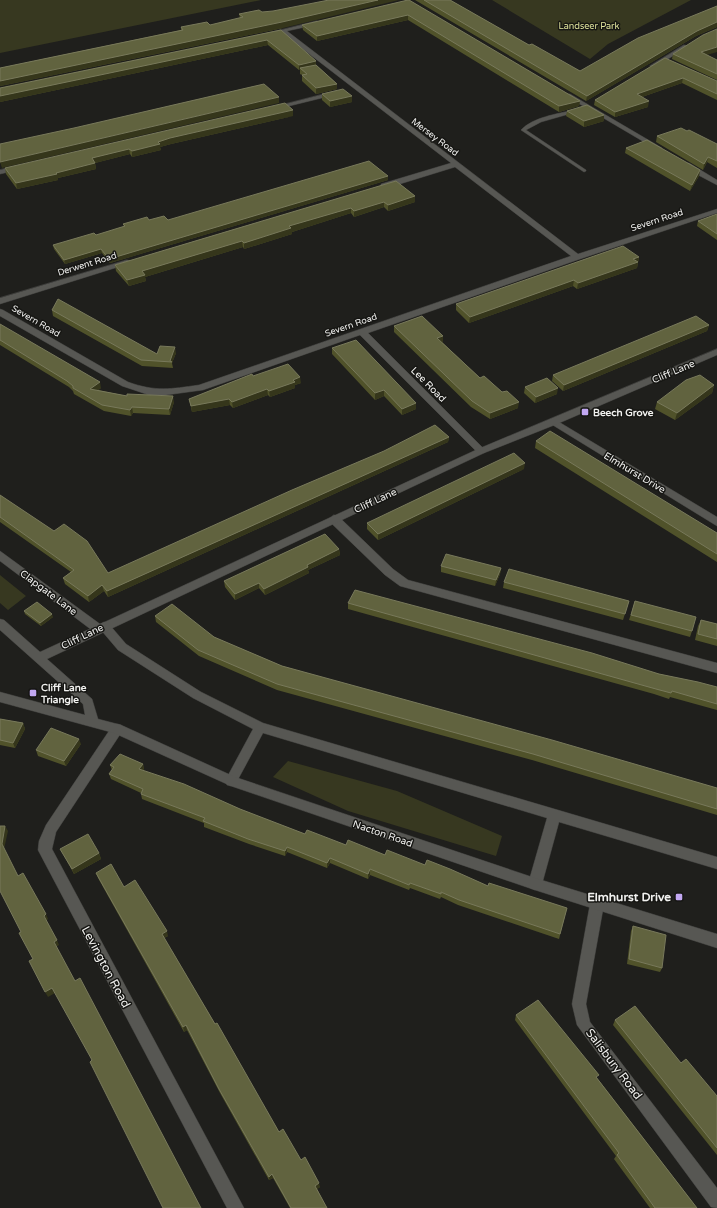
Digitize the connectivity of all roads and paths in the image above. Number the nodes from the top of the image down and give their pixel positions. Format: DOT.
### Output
graph roads {
  1 [pos="327,20"];
  2 [pos="283,31"];
  3 [pos="260,36"];
  4 [pos="693,42"];
  5 [pos="664,59"];
  6 [pos="671,62"];
  7 [pos="644,71"];
  8 [pos="356,88"];
  9 [pos="348,90"];
  10 [pos="559,90"];
  11 [pos="340,92"];
  12 [pos="588,105"];
  13 [pos="263,110"];
  14 [pos="663,151"];
  15 [pos="676,159"];
  16 [pos="456,164"];
  17 [pos="23,166"];
  18 [pos="584,171"];
  19 [pos="0,172"];
  20 [pos="717,183"];
  21 [pos="373,190"];
  22 [pos="717,211"];
  23 [pos="577,257"];
  24 [pos="137,260"];
  25 [pos="0,301"];
  26 [pos="0,312"];
  27 [pos="362,332"];
  28 [pos="717,352"];
  29 [pos="554,422"];
  30 [pos="481,451"];
  31 [pos="334,519"];
  32 [pos="717,522"];
  33 [pos="0,556"];
  34 [pos="0,623"];
  35 [pos="100,627"];
  36 [pos="38,658"];
  37 [pos="717,668"];
  38 [pos="0,697"];
  39 [pos="93,721"];
  40 [pos="260,727"];
  41 [pos="117,729"];
  42 [pos="231,781"];
  43 [pos="555,814"];
  44 [pos="717,863"];
  45 [pos="535,884"];
  46 [pos="597,904"];
  47 [pos="717,941"];
  48 [pos="717,1201"];
  49 [pos="236,1208"];
  1 -- 2 [label="street"];
  2 -- 3 [label="street"];
  2 -- 8 [label="street, Mersey Road"];
  4 -- 5 [label="street"];
  5 -- 6 [label="street"];
  5 -- 7 [label="street"];
  8 -- 9 [label="street"];
  8 -- 16 [label="street, Mersey Road"];
  10 -- 12 [label="street"];
  11 -- 13 [label="street"];
  12 -- 14 [label="street"];
  12 -- 18 [label="lane"];
  15 -- 20 [label="street"];
  16 -- 21 [label="street"];
  16 -- 23 [label="street, Mersey Road"];
  17 -- 19 [label="street"];
  22 -- 23 [label="street, Severn Road"];
  23 -- 27 [label="street, Severn Road"];
  24 -- 25 [label="street, Derwent Road"];
  26 -- 27 [label="street, Severn Road"];
  27 -- 30 [label="street, Lee Road"];
  28 -- 29 [label="street, Cliff Lane"];
  29 -- 30 [label="street, Cliff Lane"];
  29 -- 32 [label="street, Elmhurst Drive"];
  30 -- 31 [label="street, Cliff Lane"];
  31 -- 35 [label="street, Cliff Lane"];
  31 -- 37 [label="street"];
  33 -- 35 [label="street, Clapgate Lane"];
  34 -- 36 [label="street"];
  35 -- 36 [label="street, Cliff Lane"];
  35 -- 40 [label="street"];
  36 -- 39 [label="street"];
  38 -- 39 [label="street, Nacton Road"];
  39 -- 41 [label="street, Nacton Road"];
  40 -- 42 [label="street"];
  40 -- 43 [label="street"];
  41 -- 42 [label="street, Nacton Road"];
  41 -- 49 [label="street, Levington Road"];
  42 -- 45 [label="street, Nacton Road"];
  43 -- 44 [label="street"];
  43 -- 45 [label="street"];
  45 -- 46 [label="street, Nacton Road"];
  46 -- 47 [label="street, Nacton Road"];
  46 -- 48 [label="street, Salisbury Road"];
}
